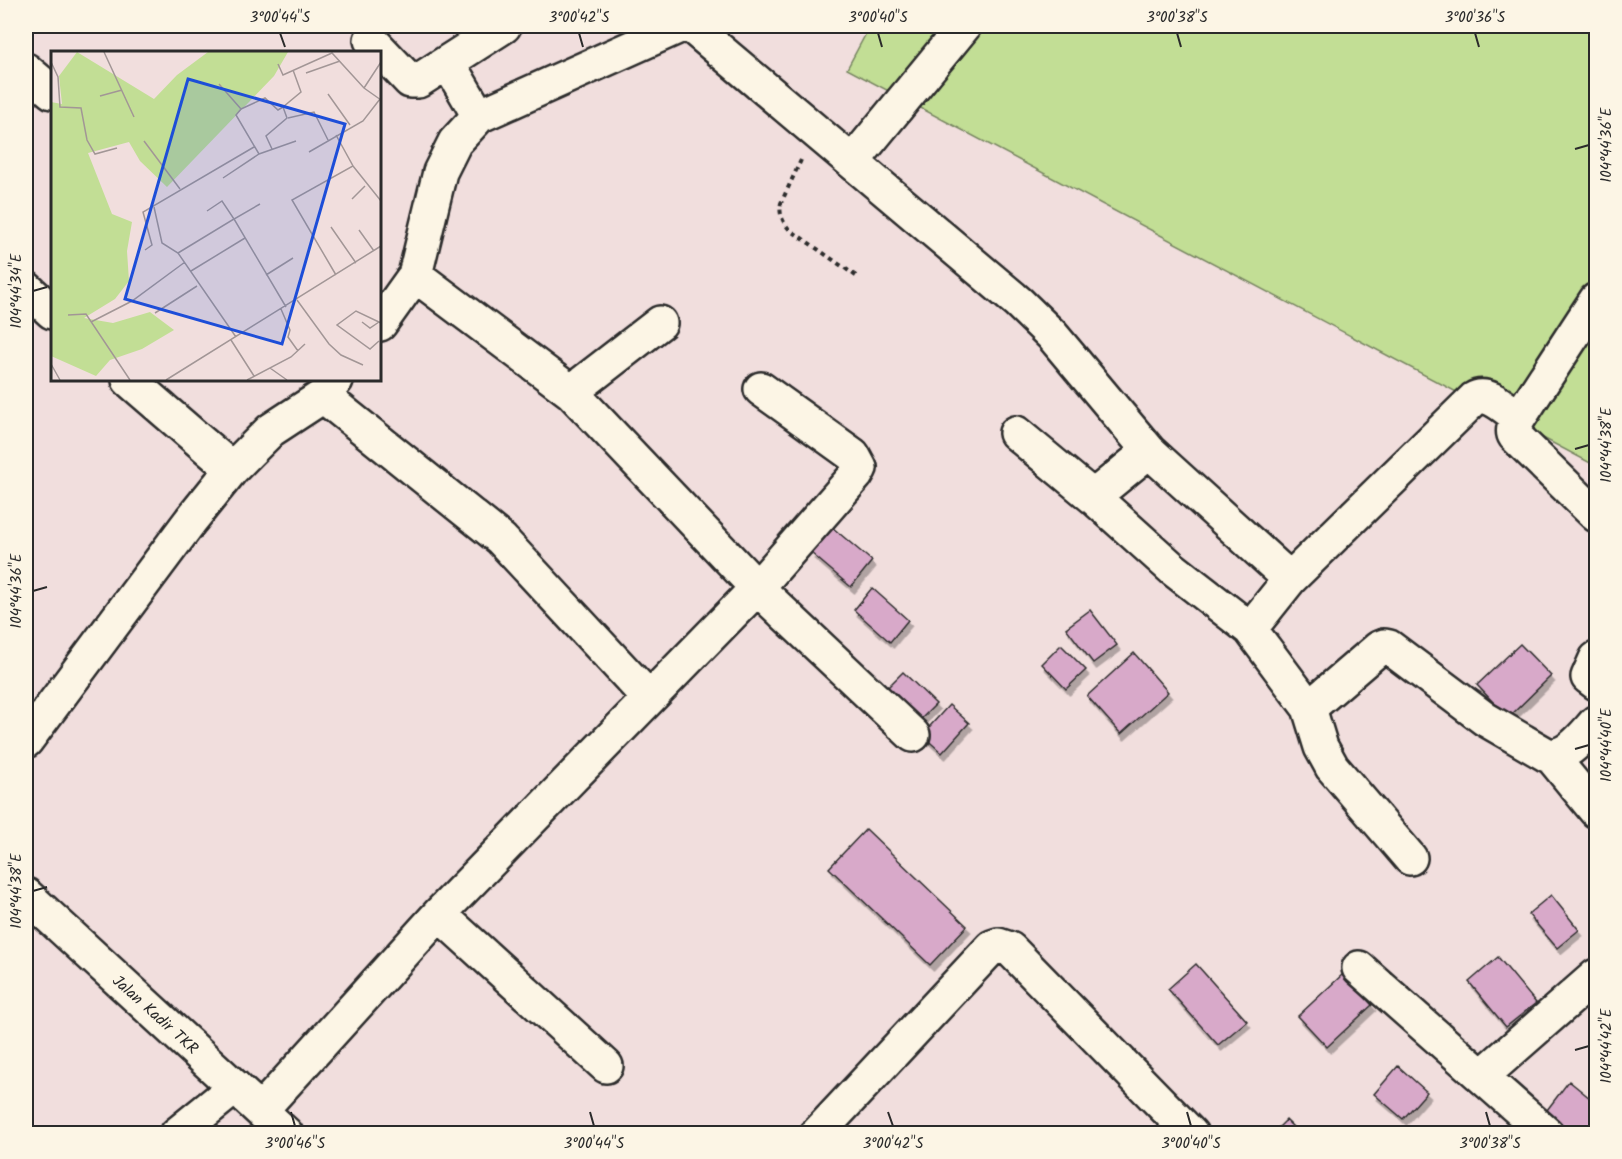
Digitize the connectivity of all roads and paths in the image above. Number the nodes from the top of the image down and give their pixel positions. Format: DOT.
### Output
graph roads {
  1 [pos="504,26"];
  2 [pos="680,26"];
  3 [pos="691,26"];
  4 [pos="964,26"];
  5 [pos="371,40"];
  6 [pos="448,63"];
  7 [pos="26,69"];
  8 [pos="51,91"];
  9 [pos="479,116"];
  10 [pos="816,130"];
  11 [pos="853,161"];
  12 [pos="416,275"];
  13 [pos="856,276"];
  14 [pos="26,288"];
  15 [pos="1596,300"];
  16 [pos="51,311"];
  17 [pos="381,323"];
  18 [pos="660,323"];
  19 [pos="130,381"];
  20 [pos="329,388"];
  21 [pos="761,390"];
  22 [pos="571,392"];
  23 [pos="1519,418"];
  24 [pos="1016,433"];
  25 [pos="1149,451"];
  26 [pos="232,470"];
  27 [pos="1093,498"];
  28 [pos="1596,515"];
  29 [pos="1290,579"];
  30 [pos="757,588"];
  31 [pos="1250,629"];
  32 [pos="1596,659"];
  33 [pos="1596,683"];
  34 [pos="648,697"];
  35 [pos="1309,708"];
  36 [pos="1596,723"];
  37 [pos="913,735"];
  38 [pos="26,741"];
  39 [pos="1551,756"];
  40 [pos="1596,811"];
  41 [pos="1410,858"];
  42 [pos="26,895"];
  43 [pos="439,914"];
  44 [pos="1359,968"];
  45 [pos="1596,976"];
  46 [pos="606,1066"];
  47 [pos="1482,1076"];
  48 [pos="236,1087"];
  49 [pos="261,1110"];
  50 [pos="1531,1129"];
  51 [pos="177,1134"];
  52 [pos="286,1134"];
  53 [pos="817,1134"];
  54 [pos="1191,1134"];
  1 -- 6 [label="street"];
  2 -- 9 [label="street"];
  3 -- 10 [label="street"];
  4 -- 11 [label="street"];
  5 -- 6 [label="street"];
  6 -- 9 [label="street"];
  7 -- 8 [label="street"];
  9 -- 12 [label="street"];
  10 -- 11 [label="street"];
  10 -- 13 [label="path"];
  11 -- 25 [label="street"];
  12 -- 17 [label="street"];
  12 -- 22 [label="street"];
  14 -- 16 [label="street"];
  15 -- 23 [label="street"];
  18 -- 22 [label="street"];
  19 -- 26 [label="street"];
  20 -- 26 [label="street"];
  20 -- 34 [label="street"];
  21 -- 30 [label="street"];
  22 -- 30 [label="street"];
  23 -- 28 [label="street"];
  23 -- 29 [label="street"];
  24 -- 27 [label="street"];
  25 -- 27 [label="street"];
  25 -- 29 [label="street"];
  26 -- 38 [label="street"];
  27 -- 31 [label="street"];
  29 -- 31 [label="street"];
  30 -- 34 [label="street"];
  30 -- 37 [label="street"];
  31 -- 35 [label="street"];
  32 -- 33 [label="street"];
  34 -- 43 [label="street"];
  35 -- 39 [label="street"];
  35 -- 41 [label="street"];
  36 -- 39 [label="street"];
  39 -- 40 [label="street"];
  42 -- 48 [label="street, Jalan Kadir TKR"];
  43 -- 46 [label="street"];
  43 -- 49 [label="street"];
  44 -- 47 [label="street"];
  45 -- 47 [label="street"];
  47 -- 50 [label="street"];
  48 -- 49 [label="street, Jalan Kadir TKR"];
  48 -- 51 [label="street"];
  49 -- 52 [label="street, Jalan Kadir TKR"];
  53 -- 54 [label="street"];
}
